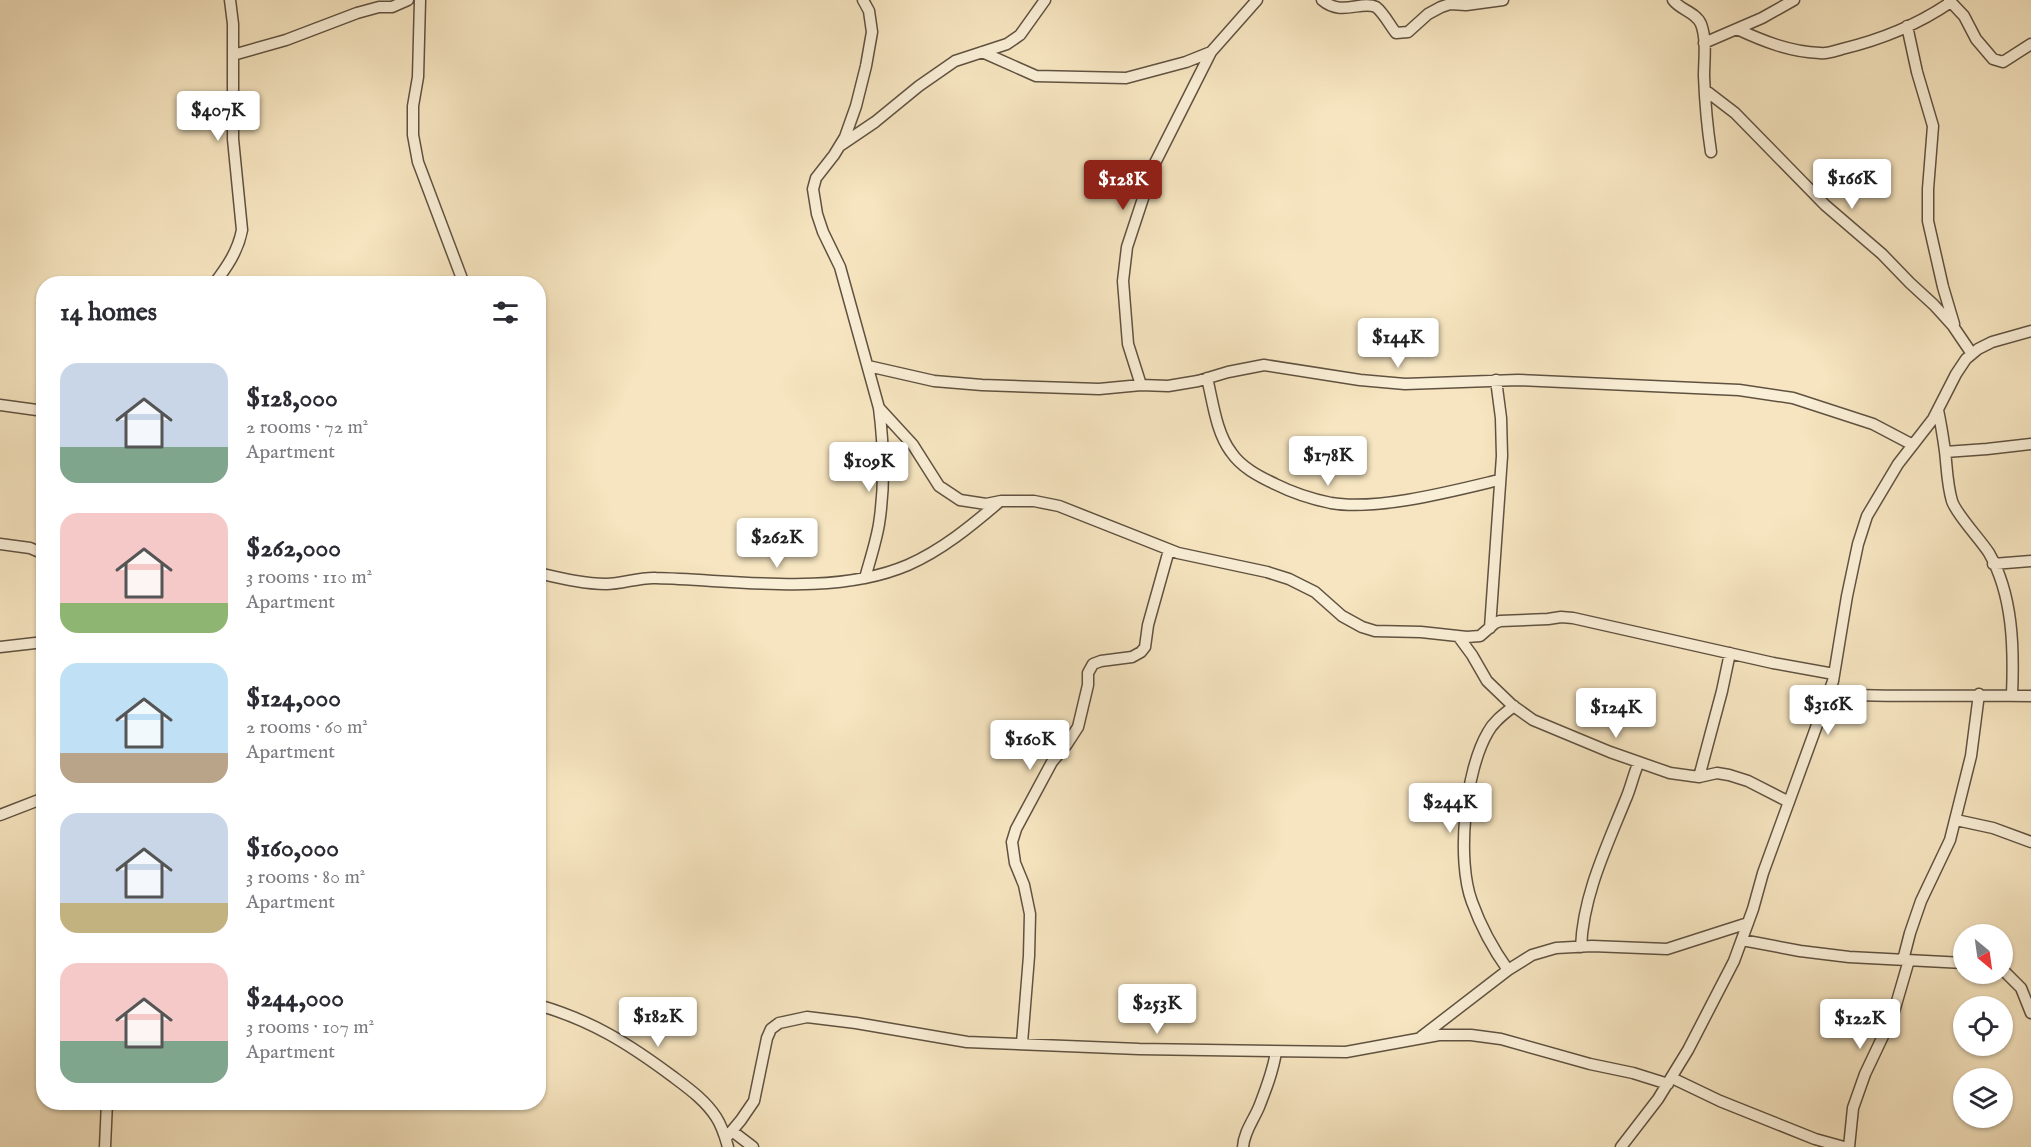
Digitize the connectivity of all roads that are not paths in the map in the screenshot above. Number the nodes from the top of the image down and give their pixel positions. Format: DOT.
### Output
graph roads {
  1 [pos="230,0"];
  2 [pos="408,0"];
  3 [pos="420,0"];
  4 [pos="863,0"];
  5 [pos="1045,0"];
  6 [pos="1257,0"];
  7 [pos="1322,0"];
  8 [pos="1503,0"];
  9 [pos="1673,0"];
  10 [pos="1794,0"];
  11 [pos="1950,1"];
  12 [pos="1907,26"];
  13 [pos="1737,29"];
  14 [pos="1704,43"];
  15 [pos="2031,44"];
  16 [pos="1211,51"];
  17 [pos="982,52"];
  18 [pos="233,55"];
  19 [pos="1705,90"];
  20 [pos="840,145"];
  21 [pos="1711,152"];
  22 [pos="221,276"];
  23 [pos="461,276"];
  24 [pos="1956,330"];
  25 [pos="2031,331"];
  26 [pos="1972,354"];
  27 [pos="868,366"];
  28 [pos="1207,378"];
  29 [pos="1496,380"];
  30 [pos="1141,385"];
  31 [pos="0,405"];
  32 [pos="879,408"];
  33 [pos="36,410"];
  34 [pos="1938,410"];
  35 [pos="2031,444"];
  36 [pos="1913,445"];
  37 [pos="1945,452"];
  38 [pos="1499,480"];
  39 [pos="1001,501"];
  40 [pos="0,544"];
  41 [pos="1169,550"];
  42 [pos="36,551"];
  43 [pos="2031,561"];
  44 [pos="1993,564"];
  45 [pos="546,574"];
  46 [pos="865,578"];
  47 [pos="1490,628"];
  48 [pos="1458,636"];
  49 [pos="36,643"];
  50 [pos="0,648"];
  51 [pos="1730,653"];
  52 [pos="1834,674"];
  53 [pos="1829,694"];
  54 [pos="1979,694"];
  55 [pos="2012,695"];
  56 [pos="2031,696"];
  57 [pos="1514,706"];
  58 [pos="1639,762"];
  59 [pos="1699,777"];
  60 [pos="36,801"];
  61 [pos="1789,802"];
  62 [pos="0,815"];
  63 [pos="1956,820"];
  64 [pos="2031,842"];
  65 [pos="1748,923"];
  66 [pos="1742,940"];
  67 [pos="1581,947"];
  68 [pos="1906,960"];
  69 [pos="1953,962"];
  70 [pos="1508,970"];
  71 [pos="2013,980"];
  72 [pos="2031,980"];
  73 [pos="2021,988"];
  74 [pos="546,1008"];
  75 [pos="2031,1013"];
  76 [pos="1420,1038"];
  77 [pos="1022,1043"];
  78 [pos="1275,1052"];
  79 [pos="1670,1081"];
  80 [pos="107,1110"];
  81 [pos="729,1139"];
  82 [pos="105,1147"];
  83 [pos="753,1147"];
  84 [pos="1243,1147"];
  85 [pos="1622,1147"];
  86 [pos="1844,1147"];
  87 [pos="1849,1147"];
  1 -- 18 [label="street"];
  2 -- 18 [label="street"];
  3 -- 23 [label="street"];
  4 -- 20 [label="street"];
  5 -- 17 [label="street"];
  6 -- 16 [label="street"];
  7 -- 8 [label="street"];
  9 -- 14 [label="street"];
  10 -- 13 [label="street"];
  11 -- 12 [label="street"];
  11 -- 15 [label="street"];
  12 -- 13 [label="street"];
  12 -- 24 [label="street"];
  13 -- 14 [label="street"];
  14 -- 19 [label="street"];
  16 -- 17 [label="street"];
  16 -- 30 [label="street"];
  17 -- 20 [label="street"];
  18 -- 22 [label="street"];
  19 -- 21 [label="street"];
  19 -- 24 [label="street"];
  20 -- 27 [label="street"];
  24 -- 26 [label="street"];
  25 -- 26 [label="street"];
  26 -- 34 [label="street"];
  27 -- 30 [label="street"];
  27 -- 32 [label="street"];
  28 -- 29 [label="street"];
  28 -- 30 [label="street"];
  28 -- 38 [label="street"];
  29 -- 36 [label="street"];
  29 -- 38 [label="street"];
  31 -- 33 [label="street"];
  32 -- 39 [label="street"];
  32 -- 46 [label="street"];
  34 -- 36 [label="street"];
  34 -- 37 [label="street"];
  35 -- 37 [label="street"];
  36 -- 52 [label="street"];
  37 -- 44 [label="street"];
  38 -- 47 [label="street"];
  39 -- 41 [label="street"];
  39 -- 46 [label="street"];
  40 -- 42 [label="street"];
  41 -- 48 [label="street"];
  41 -- 77 [label="street"];
  43 -- 44 [label="street"];
  44 -- 55 [label="street"];
  45 -- 46 [label="street"];
  47 -- 48 [label="street"];
  47 -- 51 [label="street"];
  48 -- 57 [label="street"];
  49 -- 50 [label="street"];
  51 -- 52 [label="street"];
  51 -- 59 [label="street"];
  52 -- 53 [label="street"];
  53 -- 54 [label="street"];
  53 -- 61 [label="street"];
  54 -- 55 [label="street"];
  54 -- 63 [label="street"];
  55 -- 56 [label="street"];
  57 -- 58 [label="street"];
  57 -- 70 [label="street"];
  58 -- 59 [label="street"];
  58 -- 67 [label="street"];
  59 -- 61 [label="street"];
  60 -- 62 [label="street"];
  61 -- 65 [label="street"];
  63 -- 64 [label="street"];
  63 -- 68 [label="street"];
  65 -- 66 [label="street"];
  65 -- 67 [label="street"];
  66 -- 68 [label="street"];
  66 -- 79 [label="street"];
  67 -- 70 [label="street"];
  68 -- 69 [label="street"];
  68 -- 87 [label="street"];
  70 -- 76 [label="street"];
  71 -- 73 [label="street"];
  72 -- 73 [label="street"];
  73 -- 75 [label="street"];
  74 -- 81 [label="street"];
  76 -- 78 [label="street"];
  76 -- 79 [label="street"];
  77 -- 78 [label="street"];
  77 -- 81 [label="street"];
  78 -- 84 [label="street"];
  79 -- 85 [label="street"];
  79 -- 86 [label="street"];
  80 -- 82 [label="street"];
  81 -- 83 [label="street"];
}
